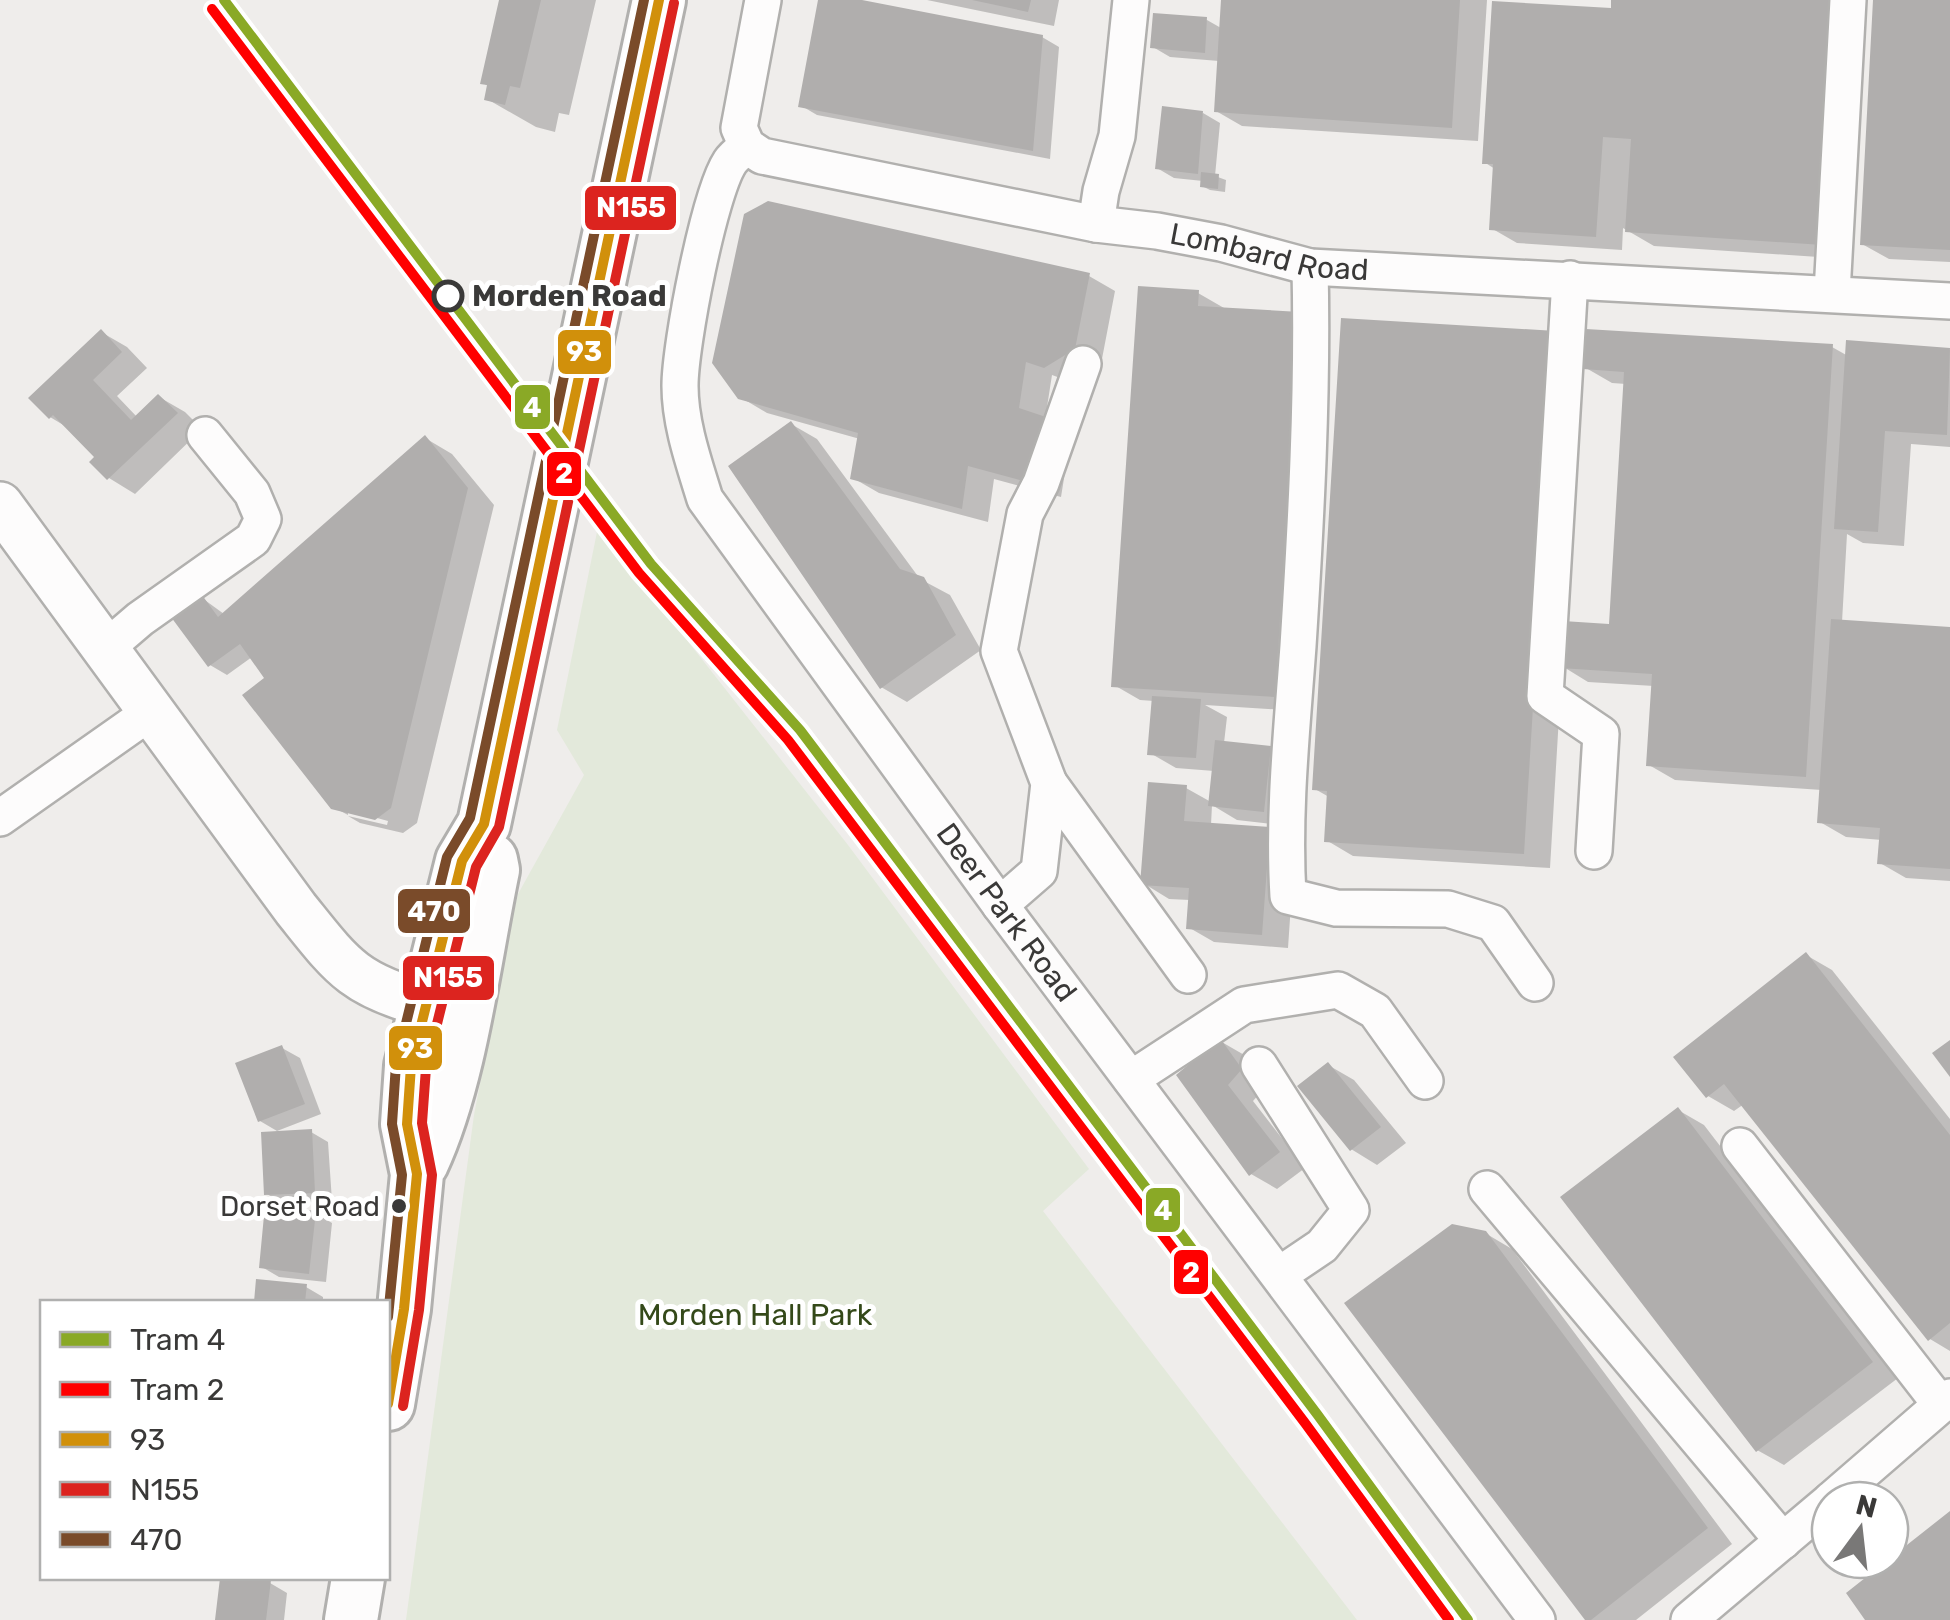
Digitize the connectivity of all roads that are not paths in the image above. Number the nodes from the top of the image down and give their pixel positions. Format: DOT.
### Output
graph roads {
  1 [pos="659,0"];
  2 [pos="763,0"];
  3 [pos="1132,0"];
  4 [pos="1848,0"];
  5 [pos="746,146"];
  6 [pos="1096,224"];
  7 [pos="1310,266"];
  8 [pos="1570,279"];
  9 [pos="1832,293"];
  10 [pos="1950,300"];
  11 [pos="1083,364"];
  12 [pos="205,435"];
  13 [pos="0,505"];
  14 [pos="105,648"];
  15 [pos="152,711"];
  16 [pos="1049,783"];
  17 [pos="0,818"];
  18 [pos="484,824"];
  19 [pos="1594,851"];
  20 [pos="1000,905"];
  21 [pos="1188,976"];
  22 [pos="1535,982"];
  23 [pos="426,1004"];
  24 [pos="1259,1065"];
  25 [pos="1131,1079"];
  26 [pos="1425,1081"];
  27 [pos="1740,1146"];
  28 [pos="417,1174"];
  29 [pos="1487,1189"];
  30 [pos="1279,1274"];
  31 [pos="390,1392"];
  32 [pos="1946,1401"];
  33 [pos="1853,1480"];
  34 [pos="1810,1517"];
  35 [pos="1783,1541"];
  36 [pos="358,1580"];
  37 [pos="351,1620"];
  38 [pos="1537,1620"];
  39 [pos="1689,1620"];
  1 -- 18 [label="highway"];
  2 -- 5 [label="street"];
  3 -- 6 [label="street"];
  4 -- 9 [label="street"];
  5 -- 6 [label="street, Lombard Road"];
  5 -- 20 [label="street, Deer Park Road"];
  6 -- 7 [label="street, Lombard Road"];
  7 -- 8 [label="street, Lombard Road"];
  7 -- 22 [label="street"];
  8 -- 9 [label="street, Lombard Road"];
  8 -- 19 [label="street"];
  9 -- 10 [label="street, Lombard Road"];
  11 -- 16 [label="street"];
  12 -- 14 [label="street"];
  13 -- 14 [label="main road"];
  14 -- 15 [label="main road"];
  15 -- 17 [label="street"];
  15 -- 23 [label="main road"];
  16 -- 20 [label="street"];
  16 -- 21 [label="street"];
  18 -- 23 [label="highway"];
  18 -- 28 [label="highway"];
  20 -- 25 [label="street, Deer Park Road"];
  23 -- 28 [label="highway"];
  24 -- 30 [label="street"];
  25 -- 26 [label="street"];
  25 -- 30 [label="street, Deer Park Road"];
  27 -- 32 [label="street"];
  28 -- 31 [label="highway"];
  29 -- 35 [label="street"];
  30 -- 38 [label="street, Deer Park Road"];
  32 -- 33 [label="street"];
  34 -- 35 [label="street"];
  35 -- 39 [label="street"];
  36 -- 37 [label="highway"];
}
